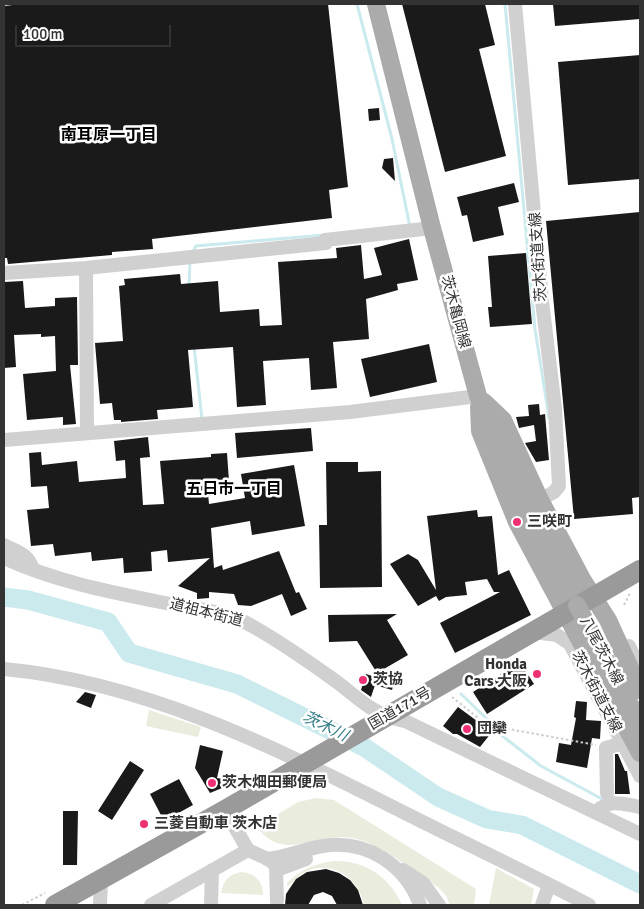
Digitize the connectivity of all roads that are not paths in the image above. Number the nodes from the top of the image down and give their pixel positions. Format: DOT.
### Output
graph roads {
  1 [pos="376,4"];
  2 [pos="515,4"];
  3 [pos="432,228"];
  4 [pos="86,268"];
  5 [pos="4,273"];
  6 [pos="478,396"];
  7 [pos="87,432"];
  8 [pos="4,440"];
  9 [pos="540,500"];
  10 [pos="4,545"];
  11 [pos="4,558"];
  12 [pos="33,570"];
  13 [pos="640,570"];
  14 [pos="578,605"];
  15 [pos="533,632"];
  16 [pos="4,669"];
  17 [pos="640,669"];
  18 [pos="640,690"];
  19 [pos="381,720"];
  20 [pos="640,723"];
  21 [pos="623,743"];
  22 [pos="640,753"];
  23 [pos="313,759"];
  24 [pos="640,776"];
  25 [pos="607,793"];
  26 [pos="640,807"];
  27 [pos="226,810"];
  28 [pos="596,812"];
  29 [pos="640,834"];
  30 [pos="248,850"];
  31 [pos="267,859"];
  32 [pos="397,869"];
  33 [pos="212,870"];
  34 [pos="277,870"];
  35 [pos="100,879"];
  36 [pos="552,886"];
  37 [pos="277,901"];
  38 [pos="158,903"];
  39 [pos="54,905"];
  40 [pos="100,905"];
  41 [pos="211,905"];
  42 [pos="410,905"];
  43 [pos="420,905"];
  44 [pos="439,905"];
  45 [pos="542,905"];
  46 [pos="570,905"];
  47 [pos="589,905"];
  1 -- 3 [label="main road, 茨木亀岡線"];
  2 -- 9 [label="street, 茨木街道支線"];
  3 -- 4 [label="street"];
  3 -- 6 [label="main road, 茨木亀岡線"];
  4 -- 5 [label="street"];
  4 -- 7 [label="street"];
  6 -- 7 [label="street"];
  6 -- 9 [label="main road"];
  6 -- 14 [label="main road, 茨木亀岡線"];
  6 -- 14 [label="main road"];
  7 -- 8 [label="street"];
  9 -- 14 [label="main road"];
  10 -- 12 [label="street"];
  11 -- 12 [label="street, 道祖本街道"];
  12 -- 19 [label="street, 道祖本街道"];
  13 -- 14 [label="highway, 国道171号"];
  14 -- 15 [label="highway, 国道171号"];
  14 -- 17 [label="street"];
  14 -- 18 [label="main road"];
  14 -- 20 [label="main road, 八尾茨木線, bridge"];
  14 -- 22 [label="main road"];
  15 -- 19 [label="highway, 国道171号"];
  15 -- 21 [label="street, 茨木街道支線"];
  16 -- 23 [label="street"];
  19 -- 23 [label="highway, 国道171号"];
  19 -- 28 [label="street"];
  21 -- 24 [label="street, 茨木街道支線"];
  21 -- 25 [label="street"];
  23 -- 27 [label="highway, 国道171号"];
  23 -- 36 [label="street"];
  26 -- 28 [label="street"];
  27 -- 30 [label="street"];
  27 -- 35 [label="highway, 国道171号"];
  28 -- 29 [label="street"];
  30 -- 31 [label="street"];
  30 -- 33 [label="street"];
  31 -- 32 [label="street"];
  31 -- 34 [label="street"];
  32 -- 43 [label="street"];
  32 -- 44 [label="street"];
  33 -- 38 [label="street"];
  33 -- 41 [label="street"];
  34 -- 37 [label="street"];
  34 -- 42 [label="street"];
  35 -- 39 [label="highway, 国道171号"];
  35 -- 40 [label="street"];
  36 -- 45 [label="street"];
  36 -- 46 [label="street"];
  36 -- 47 [label="street"];
}
